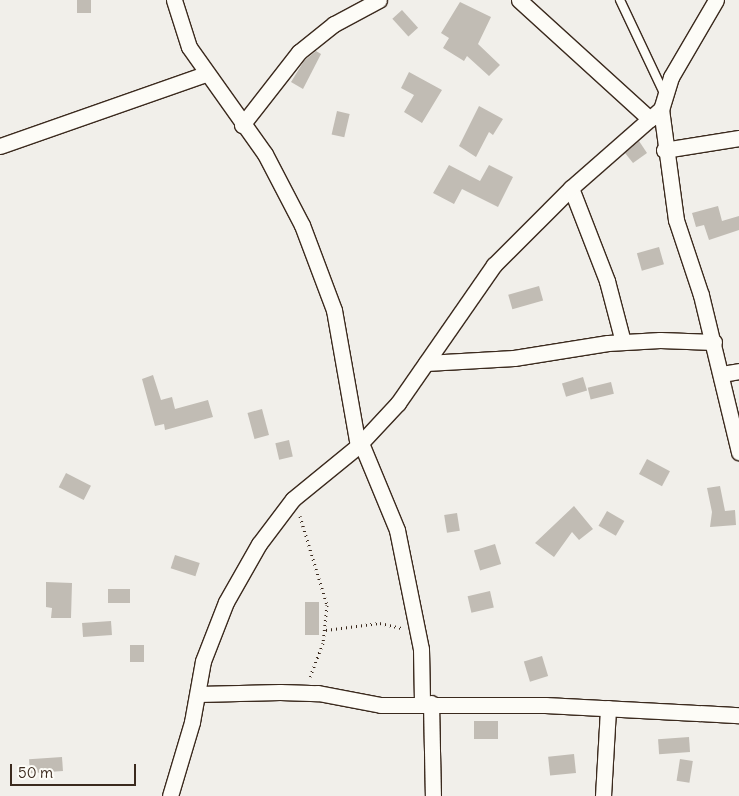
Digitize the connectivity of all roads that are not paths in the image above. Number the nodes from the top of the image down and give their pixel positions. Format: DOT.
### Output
graph roads {
  1 [pos="174,0"];
  2 [pos="379,0"];
  3 [pos="519,0"];
  4 [pos="620,0"];
  5 [pos="716,0"];
  6 [pos="206,74"];
  7 [pos="659,108"];
  8 [pos="242,125"];
  9 [pos="739,138"];
  10 [pos="0,146"];
  11 [pos="664,150"];
  12 [pos="571,188"];
  13 [pos="623,342"];
  14 [pos="714,342"];
  15 [pos="426,363"];
  16 [pos="739,371"];
  17 [pos="722,374"];
  18 [pos="359,444"];
  19 [pos="739,452"];
  20 [pos="198,694"];
  21 [pos="426,703"];
  22 [pos="608,708"];
  23 [pos="739,715"];
  24 [pos="170,796"];
  25 [pos="434,796"];
  26 [pos="603,796"];
  1 -- 6 [label="street"];
  2 -- 8 [label="street"];
  3 -- 7 [label="street"];
  4 -- 7 [label="lane"];
  5 -- 7 [label="street"];
  6 -- 8 [label="street"];
  6 -- 10 [label="street"];
  7 -- 11 [label="street"];
  7 -- 12 [label="street"];
  8 -- 18 [label="street"];
  9 -- 11 [label="street"];
  11 -- 14 [label="street"];
  12 -- 13 [label="street"];
  12 -- 15 [label="street"];
  13 -- 14 [label="street"];
  13 -- 15 [label="street"];
  14 -- 17 [label="street"];
  15 -- 18 [label="street"];
  16 -- 17 [label="street"];
  17 -- 19 [label="street"];
  18 -- 20 [label="street"];
  18 -- 21 [label="street"];
  20 -- 21 [label="street"];
  20 -- 24 [label="street"];
  21 -- 22 [label="street"];
  21 -- 25 [label="street"];
  22 -- 23 [label="street"];
  22 -- 26 [label="street"];
}
